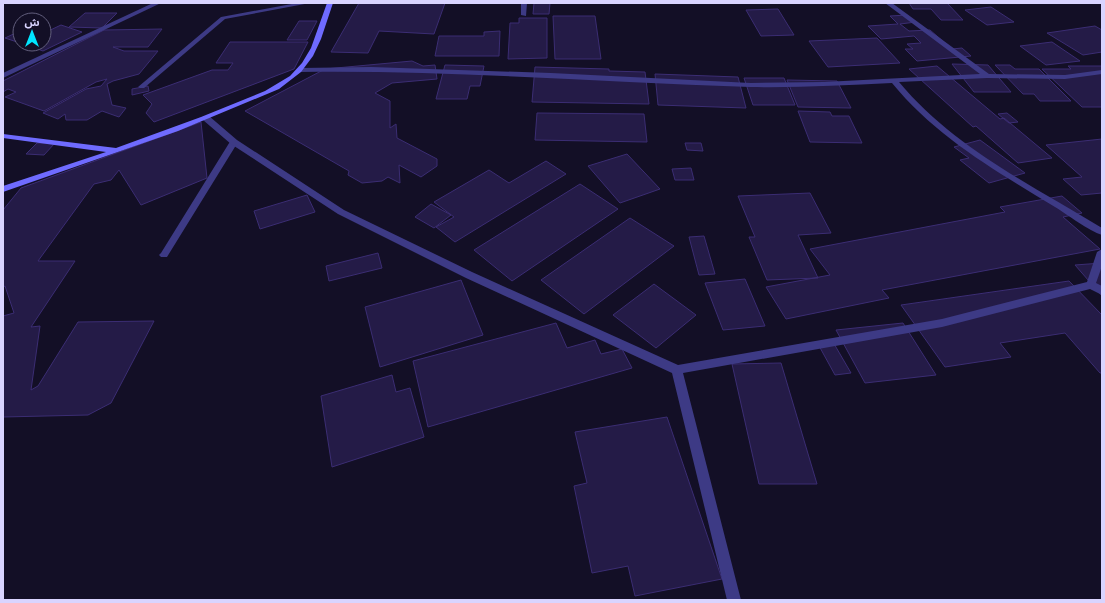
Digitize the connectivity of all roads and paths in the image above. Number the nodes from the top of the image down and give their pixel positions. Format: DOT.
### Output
graph roads {
  1 [pos="158,3"];
  2 [pos="307,3"];
  3 [pos="330,3"];
  4 [pos="524,3"];
  5 [pos="888,3"];
  6 [pos="524,15"];
  7 [pos="300,70"];
  8 [pos="1102,72"];
  9 [pos="1094,74"];
  10 [pos="3,76"];
  11 [pos="987,76"];
  12 [pos="1102,79"];
  13 [pos="894,81"];
  14 [pos="142,86"];
  15 [pos="206,118"];
  16 [pos="3,136"];
  17 [pos="234,142"];
  18 [pos="117,150"];
  19 [pos="3,190"];
  20 [pos="1102,232"];
  21 [pos="1102,252"];
  22 [pos="164,255"];
  23 [pos="1091,286"];
  24 [pos="1102,291"];
  25 [pos="677,370"];
  26 [pos="734,600"];
  1 -- 10 [label="street"];
  2 -- 14 [label="street"];
  3 -- 7 [label="street"];
  4 -- 6 [label="street"];
  5 -- 11 [label="street"];
  7 -- 13 [label="street"];
  7 -- 15 [label="street"];
  8 -- 9 [label="street"];
  9 -- 11 [label="street"];
  9 -- 12 [label="street"];
  11 -- 13 [label="street"];
  13 -- 20 [label="street"];
  15 -- 17 [label="street"];
  15 -- 18 [label="street"];
  16 -- 18 [label="street"];
  17 -- 22 [label="street"];
  17 -- 25 [label="street"];
  18 -- 19 [label="street"];
  21 -- 23 [label="street"];
  23 -- 24 [label="street"];
  23 -- 25 [label="street"];
  25 -- 26 [label="street"];
}
